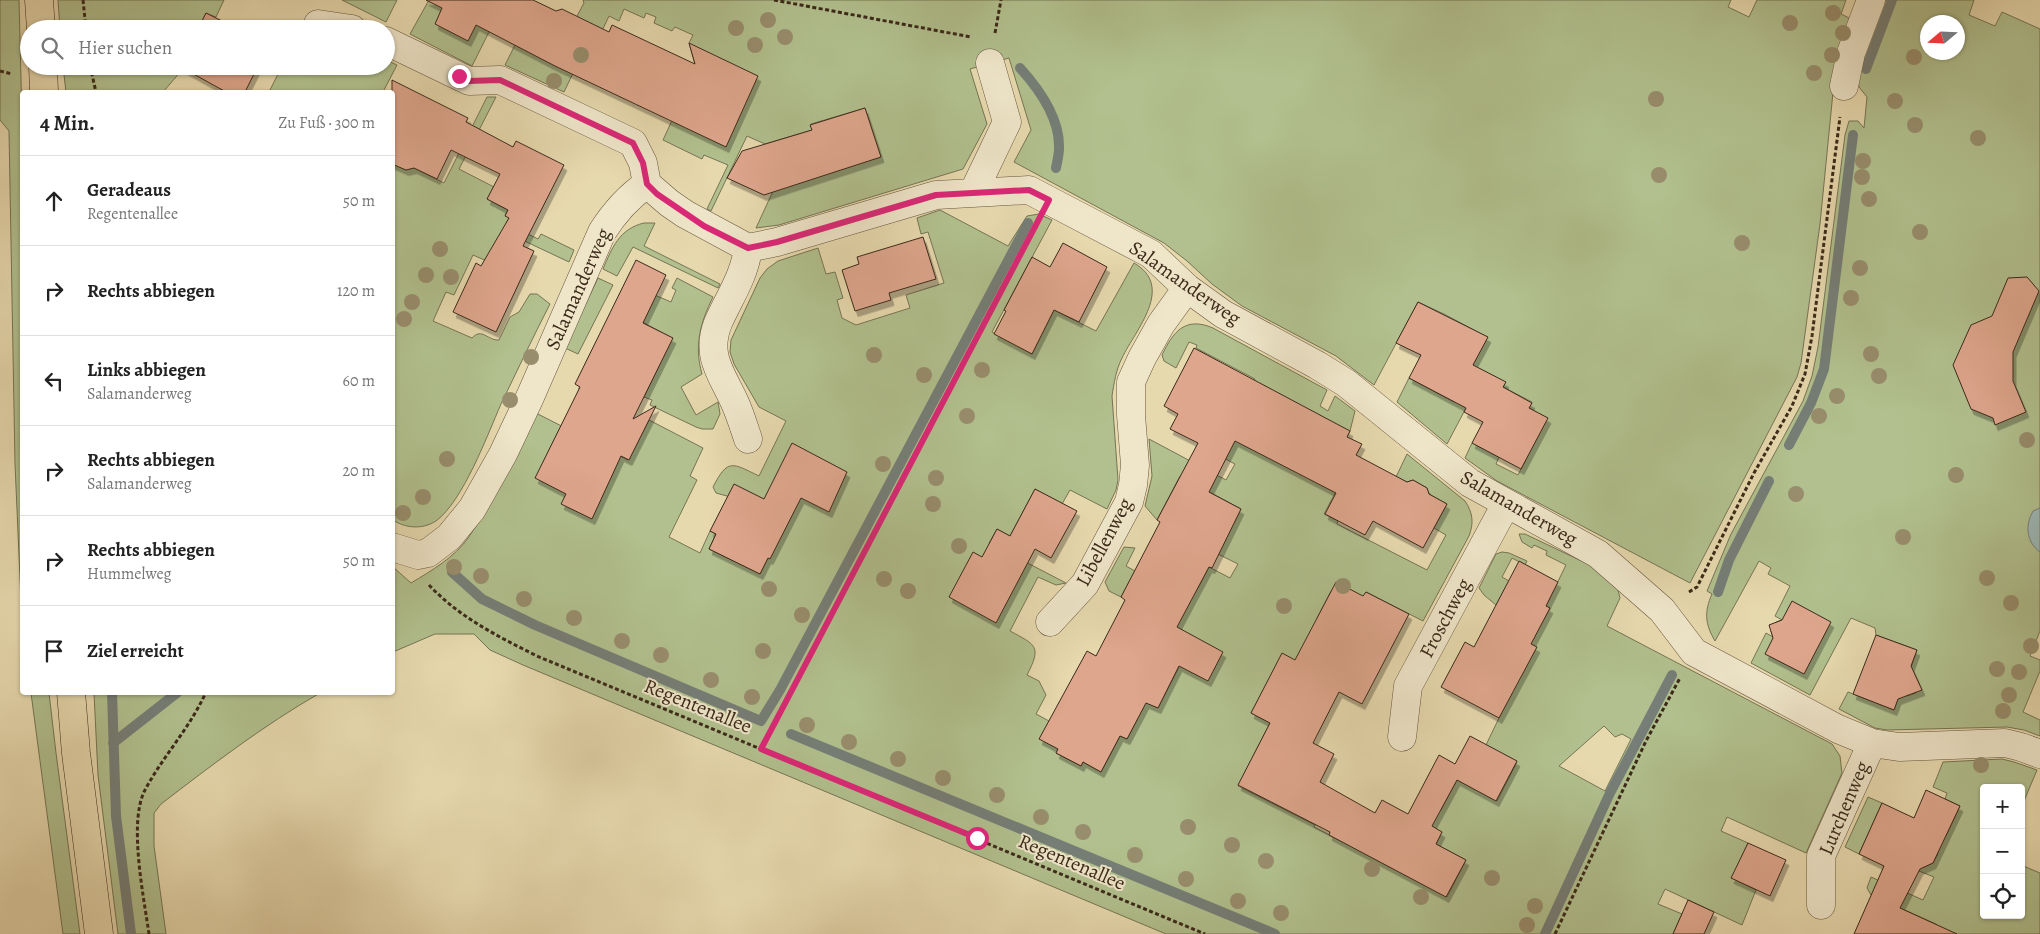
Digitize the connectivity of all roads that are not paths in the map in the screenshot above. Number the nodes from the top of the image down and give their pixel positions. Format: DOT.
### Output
graph roads {
  1 [pos="39,0"];
  2 [pos="1871,0"];
  3 [pos="40,20"];
  4 [pos="395,45"];
  5 [pos="990,63"];
  6 [pos="1844,86"];
  7 [pos="647,184"];
  8 [pos="974,193"];
  9 [pos="748,248"];
  10 [pos="1187,288"];
  11 [pos="748,439"];
  12 [pos="1506,504"];
  13 [pos="395,548"];
  14 [pos="1050,622"];
  15 [pos="71,695"];
  16 [pos="1402,737"];
  17 [pos="1872,743"];
  18 [pos="2040,754"];
  19 [pos="1821,905"];
  20 [pos="99,934"];
  1 -- 3 [label="main road"];
  2 -- 6 [label="street"];
  4 -- 7 [label="street"];
  5 -- 8 [label="street"];
  7 -- 9 [label="street"];
  7 -- 13 [label="street, Salamanderweg"];
  8 -- 9 [label="street, Salamanderweg"];
  8 -- 10 [label="street, Salamanderweg"];
  9 -- 11 [label="street"];
  10 -- 12 [label="street, Salamanderweg"];
  10 -- 14 [label="street, Libellenweg"];
  12 -- 16 [label="street, Froschweg"];
  12 -- 17 [label="street, Salamanderweg"];
  15 -- 20 [label="main road"];
  17 -- 18 [label="street, Salamanderweg"];
  17 -- 19 [label="street, Lurchenweg"];
}
